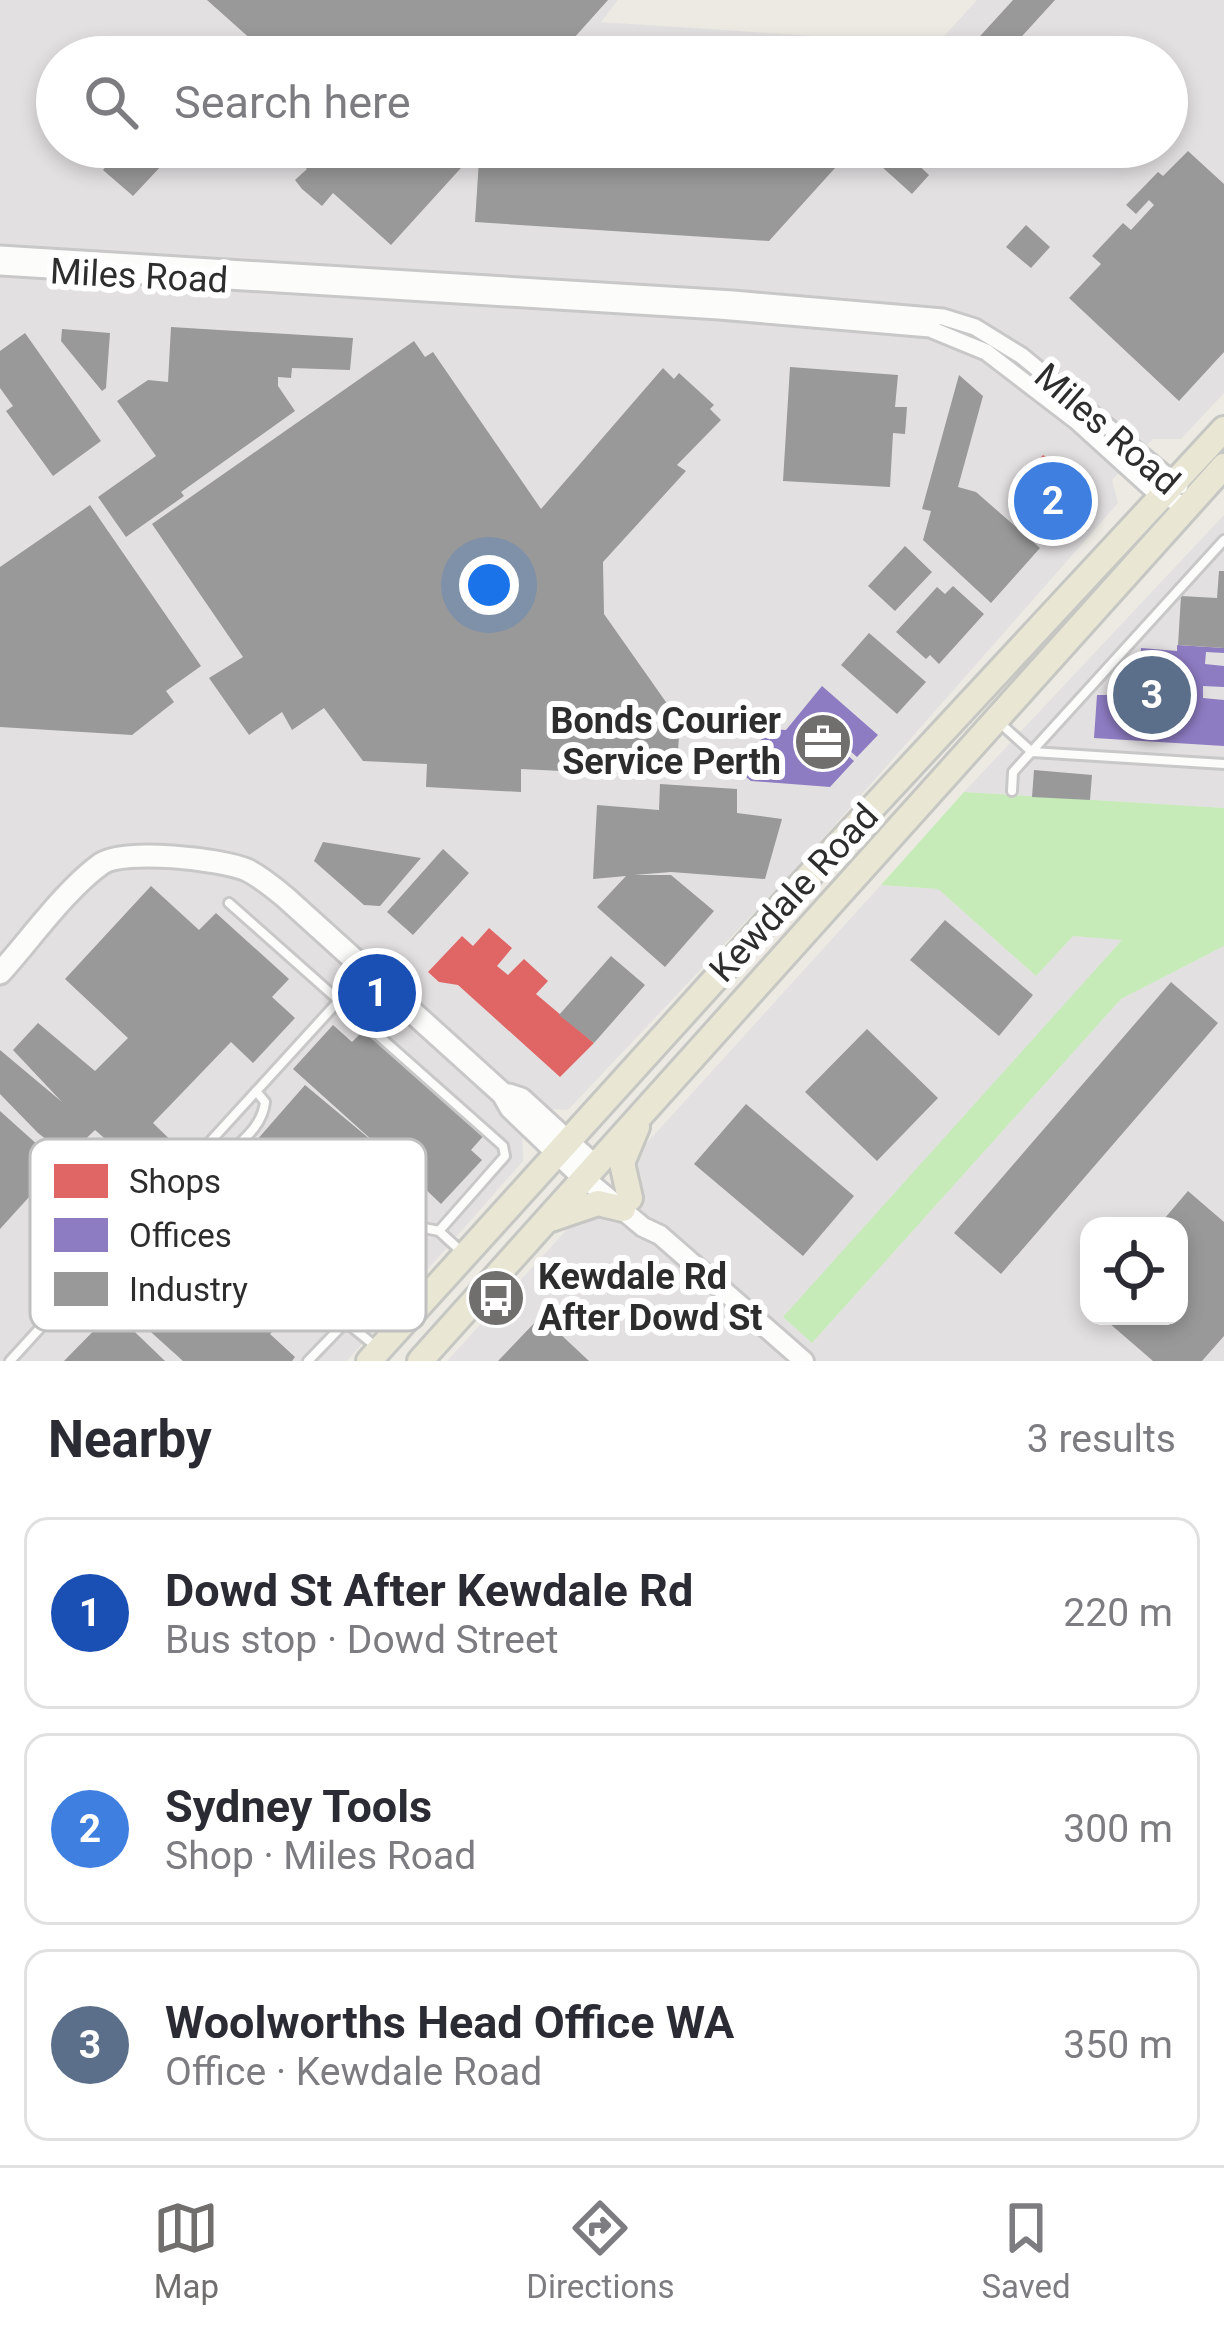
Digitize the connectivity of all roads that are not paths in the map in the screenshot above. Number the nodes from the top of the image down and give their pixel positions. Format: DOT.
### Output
graph roads {
  1 [pos="0,254"];
  2 [pos="0,267"];
  3 [pos="1224,429"];
  4 [pos="1224,466"];
  5 [pos="1176,495"];
  6 [pos="1224,540"];
  7 [pos="974,700"];
  8 [pos="995,719"];
  9 [pos="1032,752"];
  10 [pos="1224,764"];
  11 [pos="1012,790"];
  12 [pos="230,903"];
  13 [pos="366,971"];
  14 [pos="0,974"];
  15 [pos="338,1000"];
  16 [pos="256,1091"];
  17 [pos="645,1108"];
  18 [pos="212,1139"];
  19 [pos="242,1139"];
  20 [pos="562,1147"];
  21 [pos="588,1171"];
  22 [pos="627,1203"];
  23 [pos="542,1223"];
  24 [pos="426,1229"];
  25 [pos="439,1232"];
  26 [pos="465,1255"];
  27 [pos="426,1298"];
  28 [pos="37,1331"];
  29 [pos="336,1331"];
  30 [pos="353,1331"];
  31 [pos="397,1331"];
  32 [pos="374,1356"];
  33 [pos="10,1361"];
  34 [pos="308,1361"];
  35 [pos="420,1361"];
  36 [pos="804,1361"];
  1 -- 5 [label="street, Miles Road"];
  2 -- 5 [label="street, Miles Road"];
  3 -- 5 [label="main road, Kewdale Road"];
  4 -- 5 [label="main road, Kewdale Road"];
  5 -- 7 [label="main road, Kewdale Road"];
  5 -- 8 [label="main road, Kewdale Road"];
  6 -- 9 [label="lane"];
  7 -- 8 [label="main road"];
  7 -- 20 [label="main road, Kewdale Road"];
  8 -- 9 [label="lane"];
  8 -- 17 [label="main road, Kewdale Road"];
  9 -- 10 [label="lane"];
  9 -- 11 [label="lane"];
  12 -- 15 [label="lane"];
  13 -- 14 [label="main road"];
  13 -- 15 [label="lane"];
  13 -- 20 [label="main road"];
  15 -- 16 [label="lane"];
  15 -- 25 [label="lane"];
  16 -- 18 [label="lane"];
  16 -- 19 [label="lane"];
  17 -- 21 [label="main road, Kewdale Road"];
  17 -- 22 [label="main road"];
  20 -- 21 [label="main road"];
  20 -- 26 [label="main road, Kewdale Road"];
  21 -- 22 [label="street"];
  21 -- 23 [label="main road, Kewdale Road"];
  22 -- 23 [label="main road"];
  22 -- 36 [label="street"];
  23 -- 35 [label="main road, Kewdale Road"];
  24 -- 25 [label="lane"];
  25 -- 26 [label="lane"];
  26 -- 27 [label="main road, Kewdale Road"];
  28 -- 33 [label="lane"];
  29 -- 34 [label="lane"];
  30 -- 32 [label="lane"];
  31 -- 32 [label="main road, Kewdale Road"];
}
